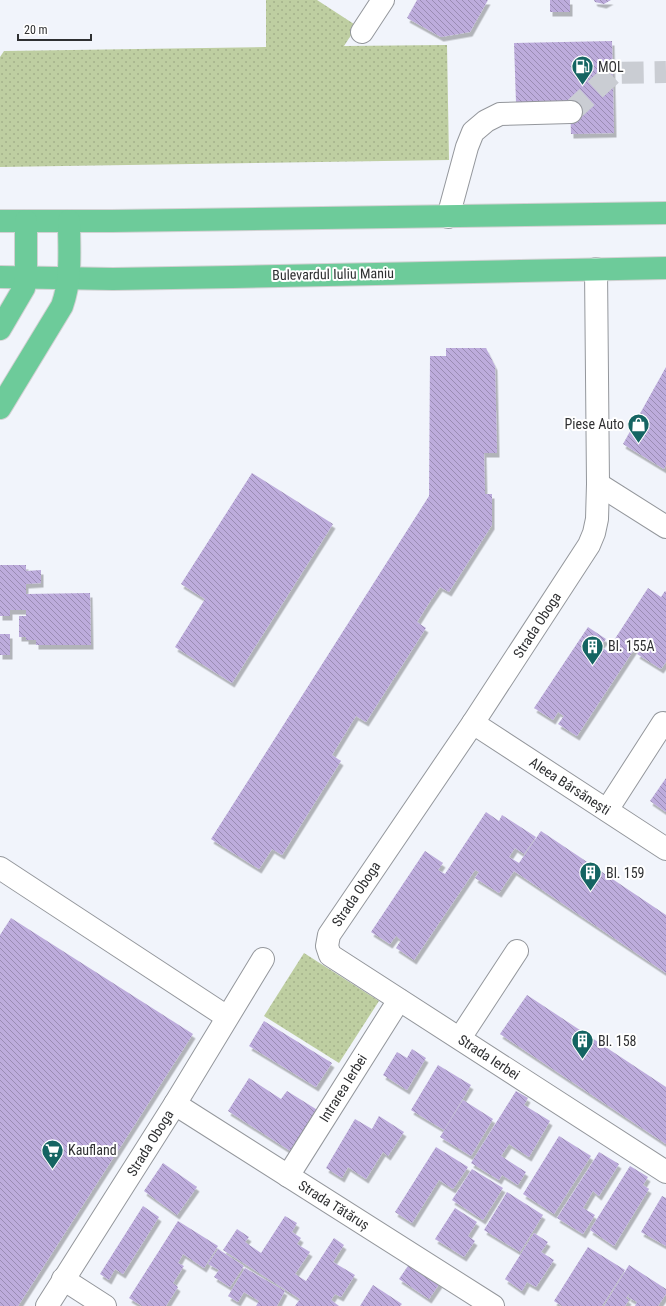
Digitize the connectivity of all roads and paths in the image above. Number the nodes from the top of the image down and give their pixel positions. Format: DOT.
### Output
graph roads {
  1 [pos="383,0"];
  2 [pos="362,32"];
  3 [pos="571,112"];
  4 [pos="666,213"];
  5 [pos="448,217"];
  6 [pos="0,221"];
  7 [pos="26,221"];
  8 [pos="69,221"];
  9 [pos="666,268"];
  10 [pos="596,269"];
  11 [pos="0,277"];
  12 [pos="26,278"];
  13 [pos="69,278"];
  14 [pos="0,329"];
  15 [pos="0,408"];
  16 [pos="598,484"];
  17 [pos="666,527"];
  18 [pos="473,723"];
  19 [pos="663,723"];
  20 [pos="607,810"];
  21 [pos="666,849"];
  22 [pos="0,868"];
  23 [pos="329,935"];
  24 [pos="517,951"];
  25 [pos="262,959"];
  26 [pos="399,1000"];
  27 [pos="227,1017"];
  28 [pos="460,1038"];
  29 [pos="175,1104"];
  30 [pos="666,1172"];
  31 [pos="288,1176"];
  32 [pos="63,1279"];
  33 [pos="47,1306"];
  34 [pos="105,1306"];
  35 [pos="493,1306"];
  1 -- 2 [label="street"];
  3 -- 5 [label="street"];
  4 -- 5 [label="main road"];
  5 -- 8 [label="main road"];
  6 -- 7 [label="main road"];
  7 -- 8 [label="main road"];
  7 -- 12 [label="main road"];
  8 -- 13 [label="main road"];
  9 -- 10 [label="main road, Bulevardul Iuliu Maniu"];
  10 -- 13 [label="main road, Bulevardul Iuliu Maniu"];
  10 -- 16 [label="street, Strada Oboga"];
  11 -- 12 [label="main road, Bulevardul Iuliu Maniu"];
  12 -- 13 [label="main road, Bulevardul Iuliu Maniu"];
  12 -- 14 [label="main road"];
  13 -- 15 [label="main road"];
  16 -- 17 [label="street"];
  16 -- 18 [label="street, Strada Oboga"];
  18 -- 20 [label="street, Aleea Bârsănești"];
  18 -- 23 [label="street, Strada Oboga"];
  19 -- 20 [label="street"];
  20 -- 21 [label="street, Aleea Bârsănești"];
  22 -- 27 [label="street"];
  23 -- 26 [label="street, Strada Ierbei"];
  24 -- 28 [label="street"];
  25 -- 27 [label="street, Strada Oboga"];
  26 -- 28 [label="street, Strada Ierbei"];
  26 -- 31 [label="street, Intrarea Ierbei"];
  27 -- 29 [label="street, Strada Oboga"];
  28 -- 30 [label="street, Strada Ierbei"];
  29 -- 31 [label="street, Strada Tătăruș"];
  29 -- 32 [label="street, Strada Oboga"];
  31 -- 35 [label="street, Strada Tătăruș"];
  32 -- 33 [label="street, Strada Oboga"];
  32 -- 34 [label="street"];
}
